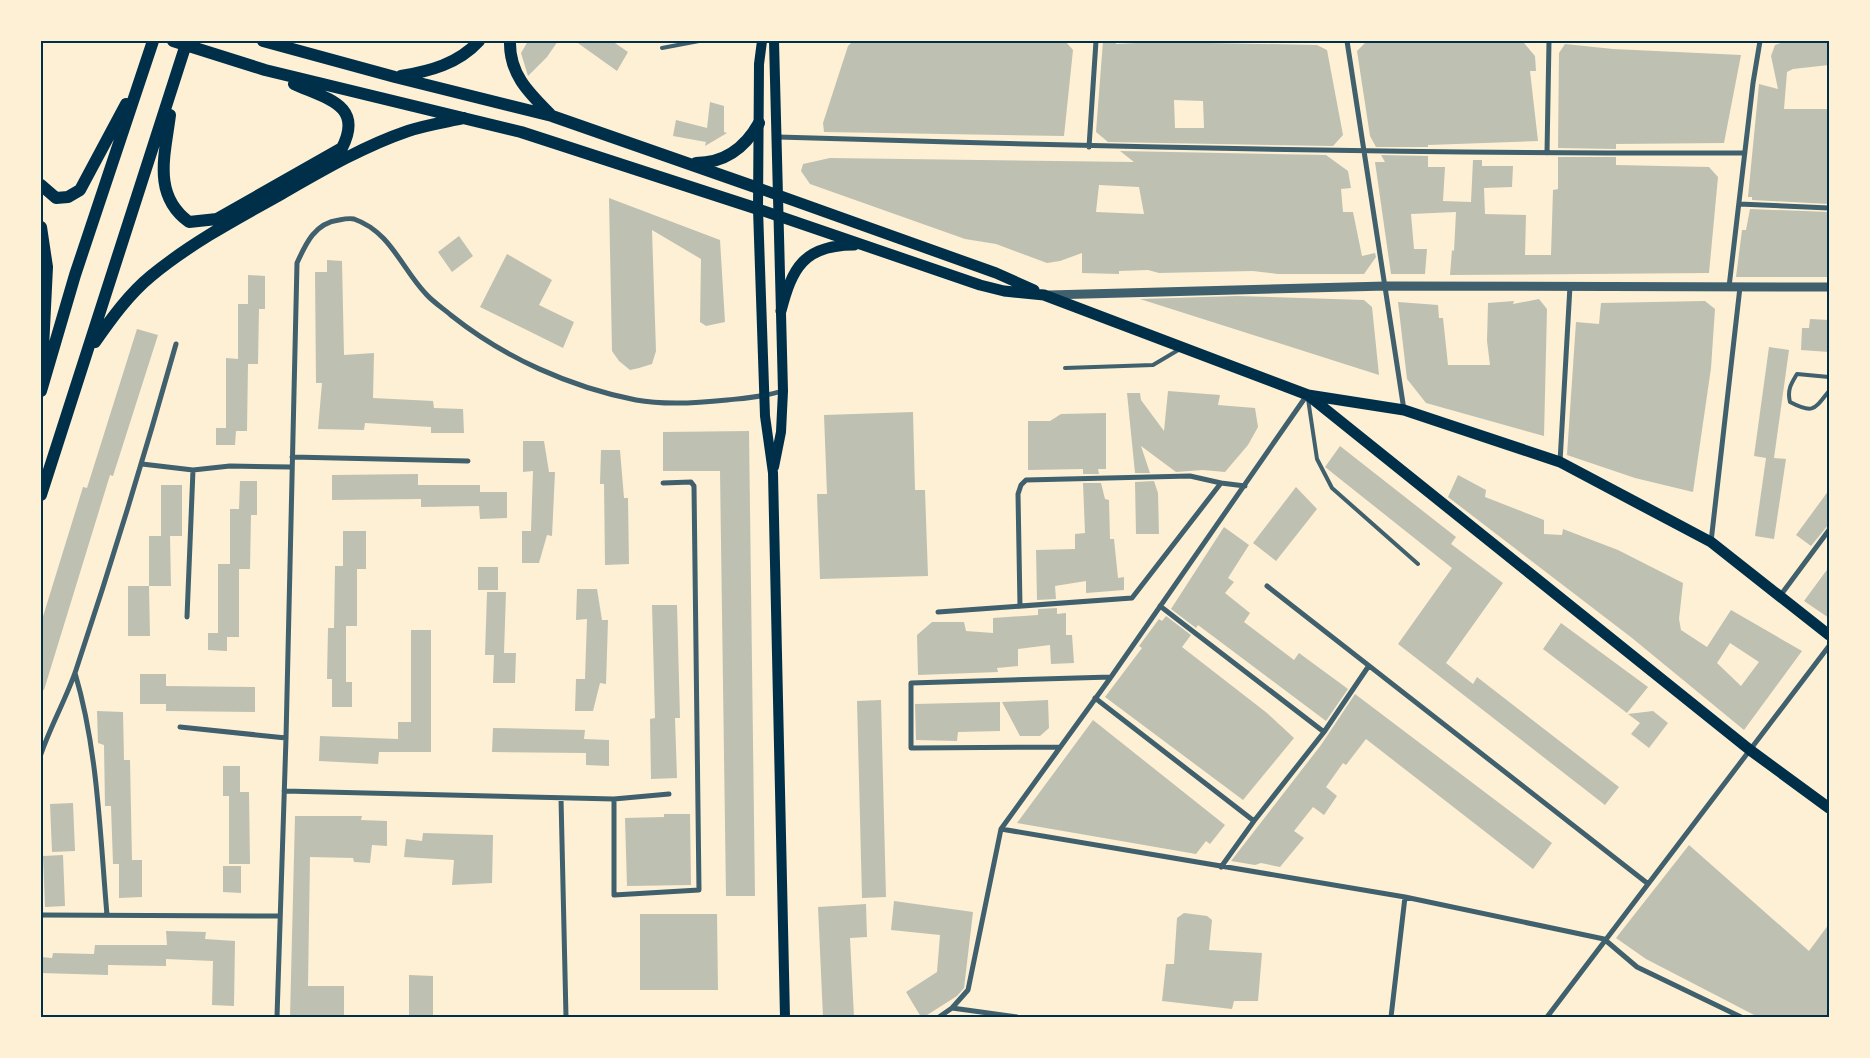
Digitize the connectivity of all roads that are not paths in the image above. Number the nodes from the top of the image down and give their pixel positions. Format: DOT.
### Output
graph roads {
  1 [pos="153,41"];
  2 [pos="173,41"];
  3 [pos="187,41"];
  4 [pos="263,41"];
  5 [pos="479,41"];
  6 [pos="510,41"];
  7 [pos="699,41"];
  8 [pos="762,41"];
  9 [pos="774,41"];
  10 [pos="1096,41"];
  11 [pos="1347,41"];
  12 [pos="1549,41"];
  13 [pos="1760,41"];
  14 [pos="662,48"];
  15 [pos="146,64"];
  16 [pos="265,70"];
  17 [pos="395,77"];
  18 [pos="174,82"];
  19 [pos="552,116"];
  20 [pos="468,117"];
  21 [pos="759,123"];
  22 [pos="778,137"];
  23 [pos="1089,147"];
  24 [pos="1364,151"];
  25 [pos="1745,153"];
  26 [pos="1547,154"];
  27 [pos="690,162"];
  28 [pos="41,186"];
  29 [pos="758,188"];
  30 [pos="778,195"];
  31 [pos="1739,204"];
  32 [pos="1829,208"];
  33 [pos="758,209"];
  34 [pos="778,216"];
  35 [pos="41,227"];
  36 [pos="863,245"];
  37 [pos="1386,286"];
  38 [pos="1570,286"];
  39 [pos="1728,287"];
  40 [pos="1740,287"];
  41 [pos="1829,287"];
  42 [pos="1044,295"];
  43 [pos="781,311"];
  44 [pos="176,344"];
  45 [pos="1182,348"];
  46 [pos="88,352"];
  47 [pos="1065,368"];
  48 [pos="1829,377"];
  49 [pos="41,383"];
  50 [pos="41,391"];
  51 [pos="783,391"];
  52 [pos="1829,391"];
  53 [pos="1308,395"];
  54 [pos="765,397"];
  55 [pos="1404,410"];
  56 [pos="292,457"];
  57 [pos="468,461"];
  58 [pos="1560,462"];
  59 [pos="142,464"];
  60 [pos="291,467"];
  61 [pos="193,470"];
  62 [pos="773,473"];
  63 [pos="664,482"];
  64 [pos="1221,483"];
  65 [pos="1245,486"];
  66 [pos="41,496"];
  67 [pos="1829,530"];
  68 [pos="1711,542"];
  69 [pos="1418,564"];
  70 [pos="1266,586"];
  71 [pos="1780,596"];
  72 [pos="1020,606"];
  73 [pos="1160,606"];
  74 [pos="938,612"];
  75 [pos="186,617"];
  76 [pos="1829,635"];
  77 [pos="1829,646"];
  78 [pos="1368,667"];
  79 [pos="75,673"];
  80 [pos="1111,677"];
  81 [pos="1096,698"];
  82 [pos="180,728"];
  83 [pos="1324,732"];
  84 [pos="286,738"];
  85 [pos="1060,747"];
  86 [pos="1750,750"];
  87 [pos="41,754"];
  88 [pos="284,791"];
  89 [pos="669,794"];
  90 [pos="561,798"];
  91 [pos="614,800"];
  92 [pos="1829,808"];
  93 [pos="1254,821"];
  94 [pos="1001,829"];
  95 [pos="1221,867"];
  96 [pos="1647,883"];
  97 [pos="1405,897"];
  98 [pos="41,915"];
  99 [pos="107,915"];
  100 [pos="280,916"];
  101 [pos="1604,939"];
  102 [pos="952,1008"];
  103 [pos="1004,1016"];
  104 [pos="277,1017"];
  105 [pos="566,1017"];
  106 [pos="785,1017"];
  107 [pos="939,1017"];
  108 [pos="1017,1017"];
  109 [pos="1392,1017"];
  110 [pos="1547,1017"];
  111 [pos="1741,1017"];
  1 -- 15 [label="highway"];
  2 -- 16 [label="highway"];
  3 -- 18 [label="highway"];
  4 -- 17 [label="highway"];
  5 -- 17 [label="highway"];
  6 -- 19 [label="highway"];
  7 -- 14 [label="lane"];
  8 -- 21 [label="main road"];
  9 -- 22 [label="main road"];
  10 -- 23 [label="street"];
  11 -- 24 [label="street"];
  12 -- 26 [label="street"];
  13 -- 25 [label="street"];
  15 -- 28 [label="highway"];
  15 -- 50 [label="highway"];
  16 -- 18 [label="highway"];
  16 -- 20 [label="highway"];
  17 -- 19 [label="highway"];
  18 -- 46 [label="highway"];
  19 -- 27 [label="highway"];
  20 -- 33 [label="highway"];
  20 -- 46 [label="highway"];
  21 -- 27 [label="highway"];
  21 -- 29 [label="main road"];
  22 -- 23 [label="street"];
  22 -- 30 [label="main road"];
  23 -- 24 [label="street"];
  24 -- 26 [label="street"];
  24 -- 37 [label="street"];
  25 -- 26 [label="street"];
  25 -- 31 [label="street"];
  27 -- 29 [label="highway"];
  29 -- 30 [label="main road"];
  29 -- 33 [label="main road"];
  30 -- 34 [label="main road"];
  30 -- 42 [label="main road"];
  31 -- 32 [label="street"];
  31 -- 39 [label="street"];
  33 -- 34 [label="main road"];
  33 -- 54 [label="main road"];
  34 -- 36 [label="main road"];
  34 -- 43 [label="main road"];
  35 -- 49 [label="highway"];
  36 -- 42 [label="main road"];
  36 -- 43 [label="main road"];
  37 -- 38 [label="street"];
  37 -- 42 [label="street"];
  37 -- 55 [label="street"];
  38 -- 39 [label="street"];
  38 -- 58 [label="street"];
  39 -- 40 [label="street"];
  40 -- 41 [label="street"];
  40 -- 68 [label="street"];
  42 -- 45 [label="main road"];
  43 -- 51 [label="main road"];
  44 -- 59 [label="street"];
  45 -- 47 [label="lane"];
  45 -- 53 [label="main road"];
  46 -- 66 [label="highway"];
  48 -- 52 [label="lane"];
  51 -- 54 [label="street"];
  51 -- 62 [label="main road"];
  53 -- 55 [label="main road"];
  53 -- 65 [label="street"];
  53 -- 69 [label="lane"];
  53 -- 86 [label="main road"];
  54 -- 56 [label="street"];
  54 -- 62 [label="main road"];
  55 -- 58 [label="main road"];
  56 -- 57 [label="street"];
  56 -- 60 [label="street"];
  58 -- 68 [label="main road"];
  59 -- 61 [label="street"];
  59 -- 79 [label="street"];
  60 -- 61 [label="street"];
  60 -- 84 [label="street"];
  61 -- 75 [label="street"];
  62 -- 106 [label="main road"];
  63 -- 91 [label="street"];
  64 -- 65 [label="street"];
  64 -- 72 [label="street"];
  64 -- 72 [label="street"];
  65 -- 73 [label="street"];
  67 -- 71 [label="street"];
  68 -- 71 [label="main road"];
  70 -- 78 [label="street"];
  71 -- 76 [label="main road"];
  72 -- 74 [label="street"];
  73 -- 80 [label="street"];
  73 -- 83 [label="street"];
  77 -- 86 [label="street"];
  78 -- 83 [label="street"];
  78 -- 96 [label="street"];
  79 -- 87 [label="street"];
  79 -- 99 [label="street"];
  80 -- 81 [label="street"];
  80 -- 85 [label="street"];
  81 -- 85 [label="street"];
  81 -- 93 [label="street"];
  82 -- 84 [label="street"];
  83 -- 93 [label="street"];
  84 -- 88 [label="street"];
  85 -- 94 [label="street"];
  86 -- 92 [label="main road"];
  86 -- 96 [label="street"];
  88 -- 90 [label="street"];
  88 -- 100 [label="street"];
  89 -- 91 [label="street"];
  90 -- 91 [label="street"];
  90 -- 105 [label="street"];
  93 -- 95 [label="street"];
  94 -- 95 [label="street"];
  94 -- 102 [label="street"];
  95 -- 97 [label="street"];
  96 -- 101 [label="street"];
  97 -- 101 [label="street"];
  97 -- 109 [label="street"];
  98 -- 99 [label="street"];
  99 -- 100 [label="street"];
  100 -- 104 [label="street"];
  101 -- 110 [label="street"];
  101 -- 111 [label="street"];
  102 -- 103 [label="street"];
  102 -- 107 [label="street"];
  103 -- 108 [label="street"];
}
